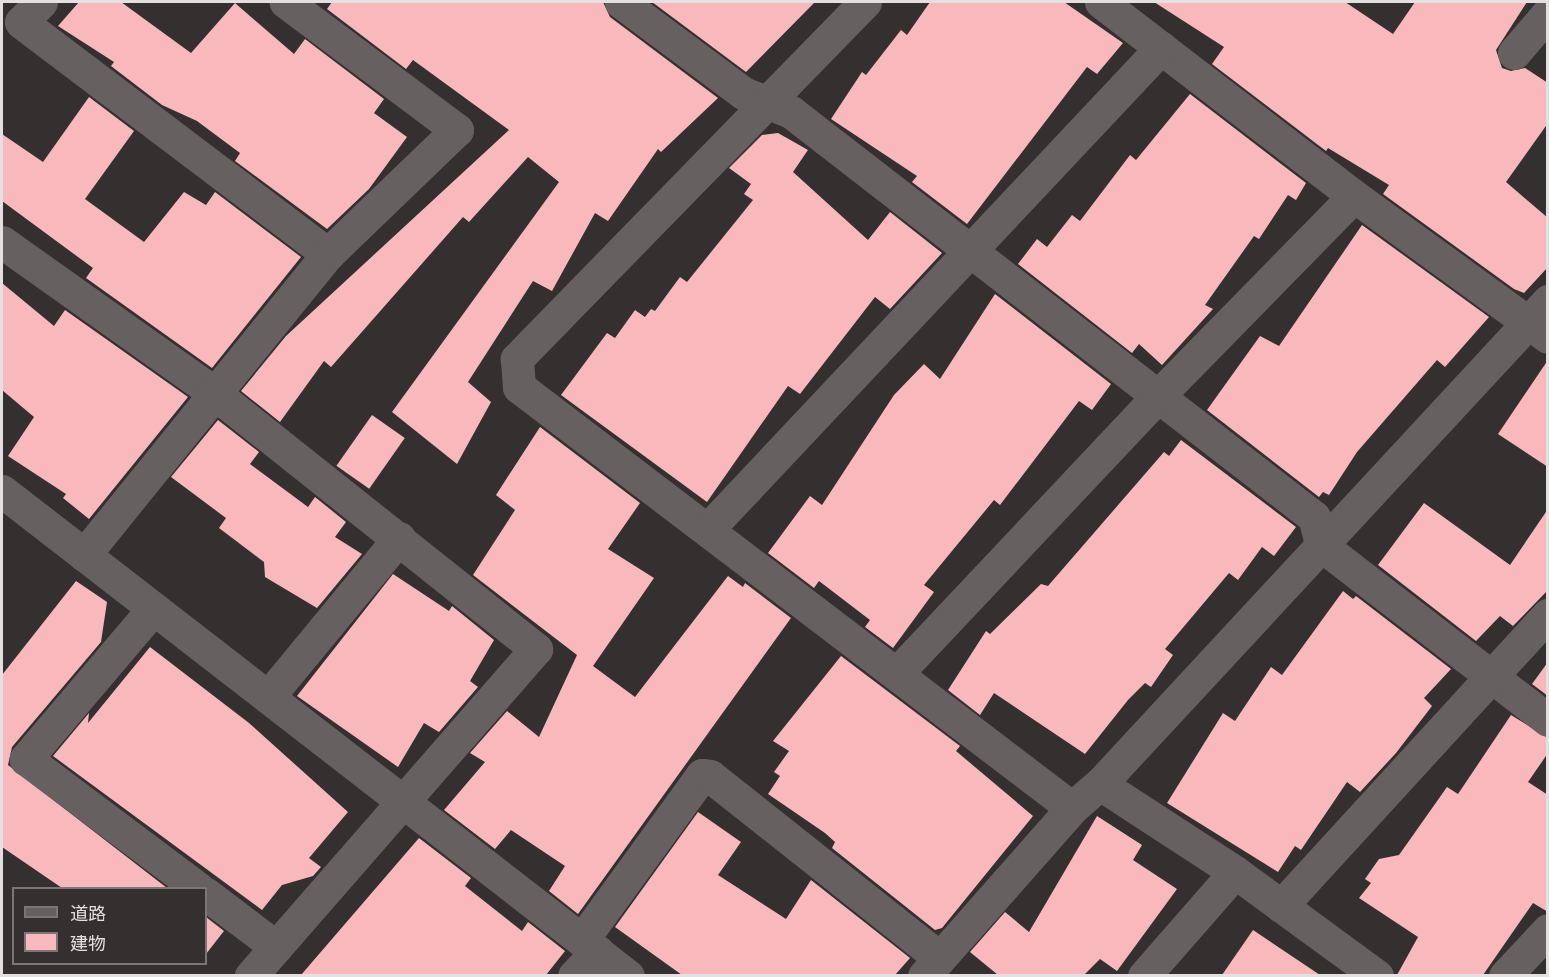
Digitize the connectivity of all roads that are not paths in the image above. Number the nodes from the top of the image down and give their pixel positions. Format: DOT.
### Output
graph roads {
  1 [pos="41,2"];
  2 [pos="286,2"];
  3 [pos="621,2"];
  4 [pos="865,2"];
  5 [pos="1101,2"];
  6 [pos="1548,13"];
  7 [pos="1161,48"];
  8 [pos="1514,53"];
  9 [pos="768,101"];
  10 [pos="1354,196"];
  11 [pos="2,242"];
  12 [pos="970,252"];
  13 [pos="328,254"];
  14 [pos="1541,320"];
  15 [pos="213,392"];
  16 [pos="1158,396"];
  17 [pos="2,491"];
  18 [pos="708,529"];
  19 [pos="399,538"];
  20 [pos="1322,546"];
  21 [pos="84,555"];
  22 [pos="153,609"];
  23 [pos="1548,615"];
  24 [pos="898,672"];
  25 [pos="1490,675"];
  26 [pos="268,697"];
  27 [pos="1548,720"];
  28 [pos="1100,784"];
  29 [pos="404,802"];
  30 [pos="1072,808"];
  31 [pos="1235,872"];
  32 [pos="197,887"];
  33 [pos="207,895"];
  34 [pos="1281,906"];
  35 [pos="1548,930"];
  36 [pos="590,945"];
  37 [pos="276,947"];
  38 [pos="932,967"];
  39 [pos="251,975"];
  40 [pos="574,975"];
  41 [pos="628,975"];
  42 [pos="1144,975"];
  43 [pos="1377,975"];
  44 [pos="1505,975"];
  1 -- 13 [label="street"];
  2 -- 13 [label="street"];
  3 -- 9 [label="street"];
  4 -- 9 [label="street"];
  5 -- 7 [label="street"];
  6 -- 8 [label="street"];
  7 -- 10 [label="street"];
  7 -- 12 [label="street"];
  9 -- 12 [label="street"];
  9 -- 18 [label="street"];
  10 -- 14 [label="street"];
  10 -- 16 [label="street"];
  11 -- 15 [label="street"];
  12 -- 16 [label="street"];
  12 -- 18 [label="street"];
  13 -- 15 [label="street"];
  14 -- 20 [label="street"];
  15 -- 19 [label="street"];
  15 -- 21 [label="street"];
  16 -- 20 [label="street"];
  16 -- 24 [label="street"];
  17 -- 21 [label="street"];
  18 -- 24 [label="street"];
  19 -- 26 [label="street"];
  19 -- 29 [label="street"];
  20 -- 25 [label="street"];
  20 -- 28 [label="street"];
  21 -- 22 [label="street"];
  22 -- 26 [label="street"];
  22 -- 32 [label="street"];
  23 -- 25 [label="street"];
  24 -- 30 [label="street"];
  25 -- 27 [label="street"];
  25 -- 34 [label="street"];
  26 -- 29 [label="street"];
  28 -- 30 [label="street"];
  28 -- 31 [label="street"];
  29 -- 36 [label="street"];
  29 -- 37 [label="street"];
  30 -- 38 [label="street"];
  31 -- 34 [label="street"];
  31 -- 42 [label="street"];
  33 -- 37 [label="street"];
  34 -- 43 [label="street"];
  35 -- 44 [label="street"];
  36 -- 38 [label="street"];
  36 -- 40 [label="street"];
  36 -- 41 [label="street"];
  37 -- 39 [label="street"];
}
